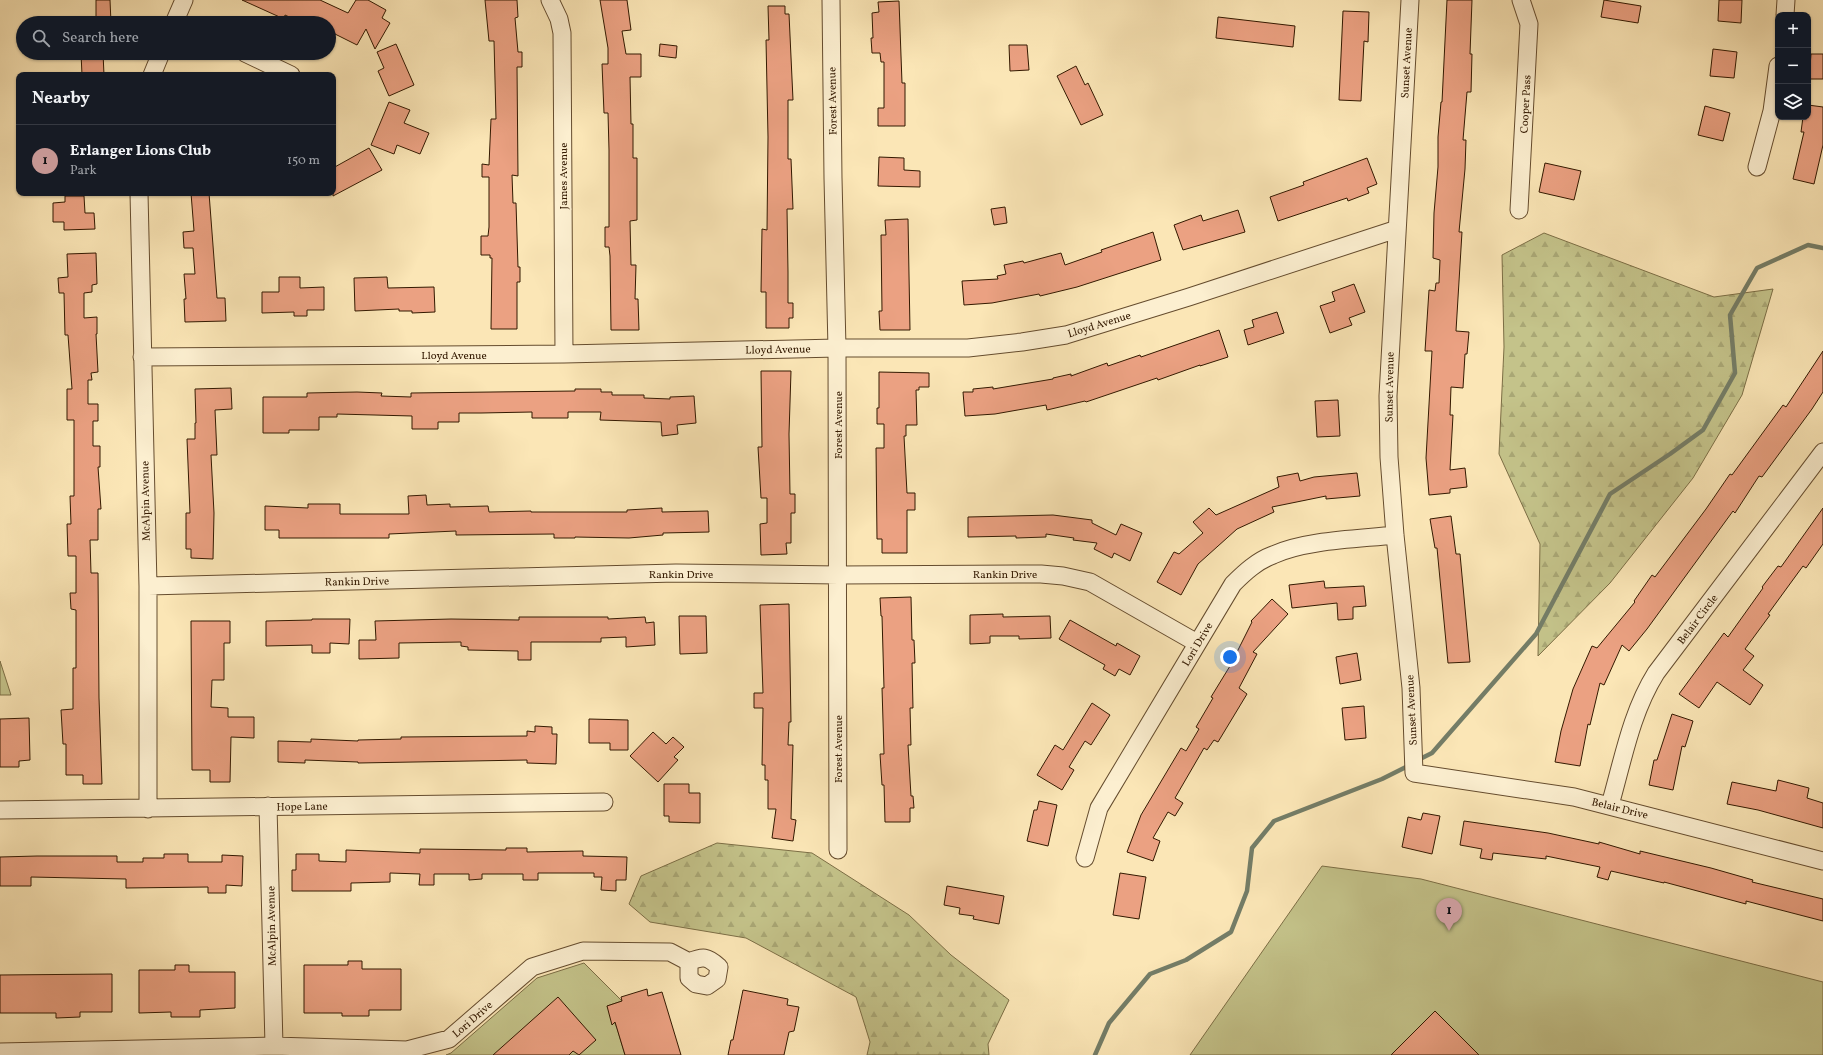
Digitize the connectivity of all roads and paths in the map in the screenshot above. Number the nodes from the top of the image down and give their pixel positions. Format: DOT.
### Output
graph roads {
  1 [pos="184,0"];
  2 [pos="550,0"];
  3 [pos="831,0"];
  4 [pos="1410,0"];
  5 [pos="1521,0"];
  6 [pos="1786,0"];
  7 [pos="1784,12"];
  8 [pos="179,16"];
  9 [pos="157,60"];
  10 [pos="259,60"];
  11 [pos="153,72"];
  12 [pos="285,72"];
  13 [pos="1776,84"];
  14 [pos="1757,167"];
  15 [pos="139,196"];
  16 [pos="1520,210"];
  17 [pos="1397,229"];
  18 [pos="837,348"];
  19 [pos="564,354"];
  20 [pos="142,357"];
  21 [pos="1823,452"];
  22 [pos="1395,535"];
  23 [pos="839,576"];
  24 [pos="148,586"];
  25 [pos="1197,643"];
  26 [pos="1414,773"];
  27 [pos="604,802"];
  28 [pos="1610,805"];
  29 [pos="268,806"];
  30 [pos="148,808"];
  31 [pos="0,810"];
  32 [pos="838,850"];
  33 [pos="1085,858"];
  34 [pos="1823,861"];
  35 [pos="689,962"];
  36 [pos="274,1046"];
  37 [pos="0,1052"];
  1 -- 8 [label="street"];
  2 -- 19 [label="street, James Avenue"];
  3 -- 18 [label="street, Forest Avenue"];
  4 -- 17 [label="street, Sunset Avenue"];
  5 -- 16 [label="street, Cooper Pass"];
  6 -- 7 [label="street"];
  9 -- 11 [label="street"];
  10 -- 12 [label="street"];
  13 -- 14 [label="street"];
  15 -- 20 [label="street, McAlpin Avenue"];
  17 -- 18 [label="street, Lloyd Avenue"];
  17 -- 22 [label="street, Sunset Avenue"];
  18 -- 19 [label="street, Lloyd Avenue"];
  18 -- 23 [label="street, Forest Avenue"];
  19 -- 20 [label="street, Lloyd Avenue"];
  20 -- 24 [label="street, McAlpin Avenue"];
  21 -- 28 [label="street, Belair Circle"];
  22 -- 25 [label="street, Lori Drive"];
  22 -- 26 [label="street, Sunset Avenue"];
  23 -- 24 [label="street, Rankin Drive"];
  23 -- 25 [label="street, Rankin Drive"];
  23 -- 32 [label="street, Forest Avenue"];
  24 -- 30 [label="street, McAlpin Avenue"];
  25 -- 33 [label="street, Lori Drive"];
  26 -- 28 [label="street, Belair Drive"];
  27 -- 29 [label="street, Hope Lane"];
  28 -- 34 [label="street, Belair Drive"];
  29 -- 30 [label="street, Hope Lane"];
  29 -- 36 [label="street, McAlpin Avenue"];
  30 -- 31 [label="street, Hope Lane"];
  35 -- 36 [label="street, Lori Drive"];
  36 -- 37 [label="street, Lori Drive"];
}
